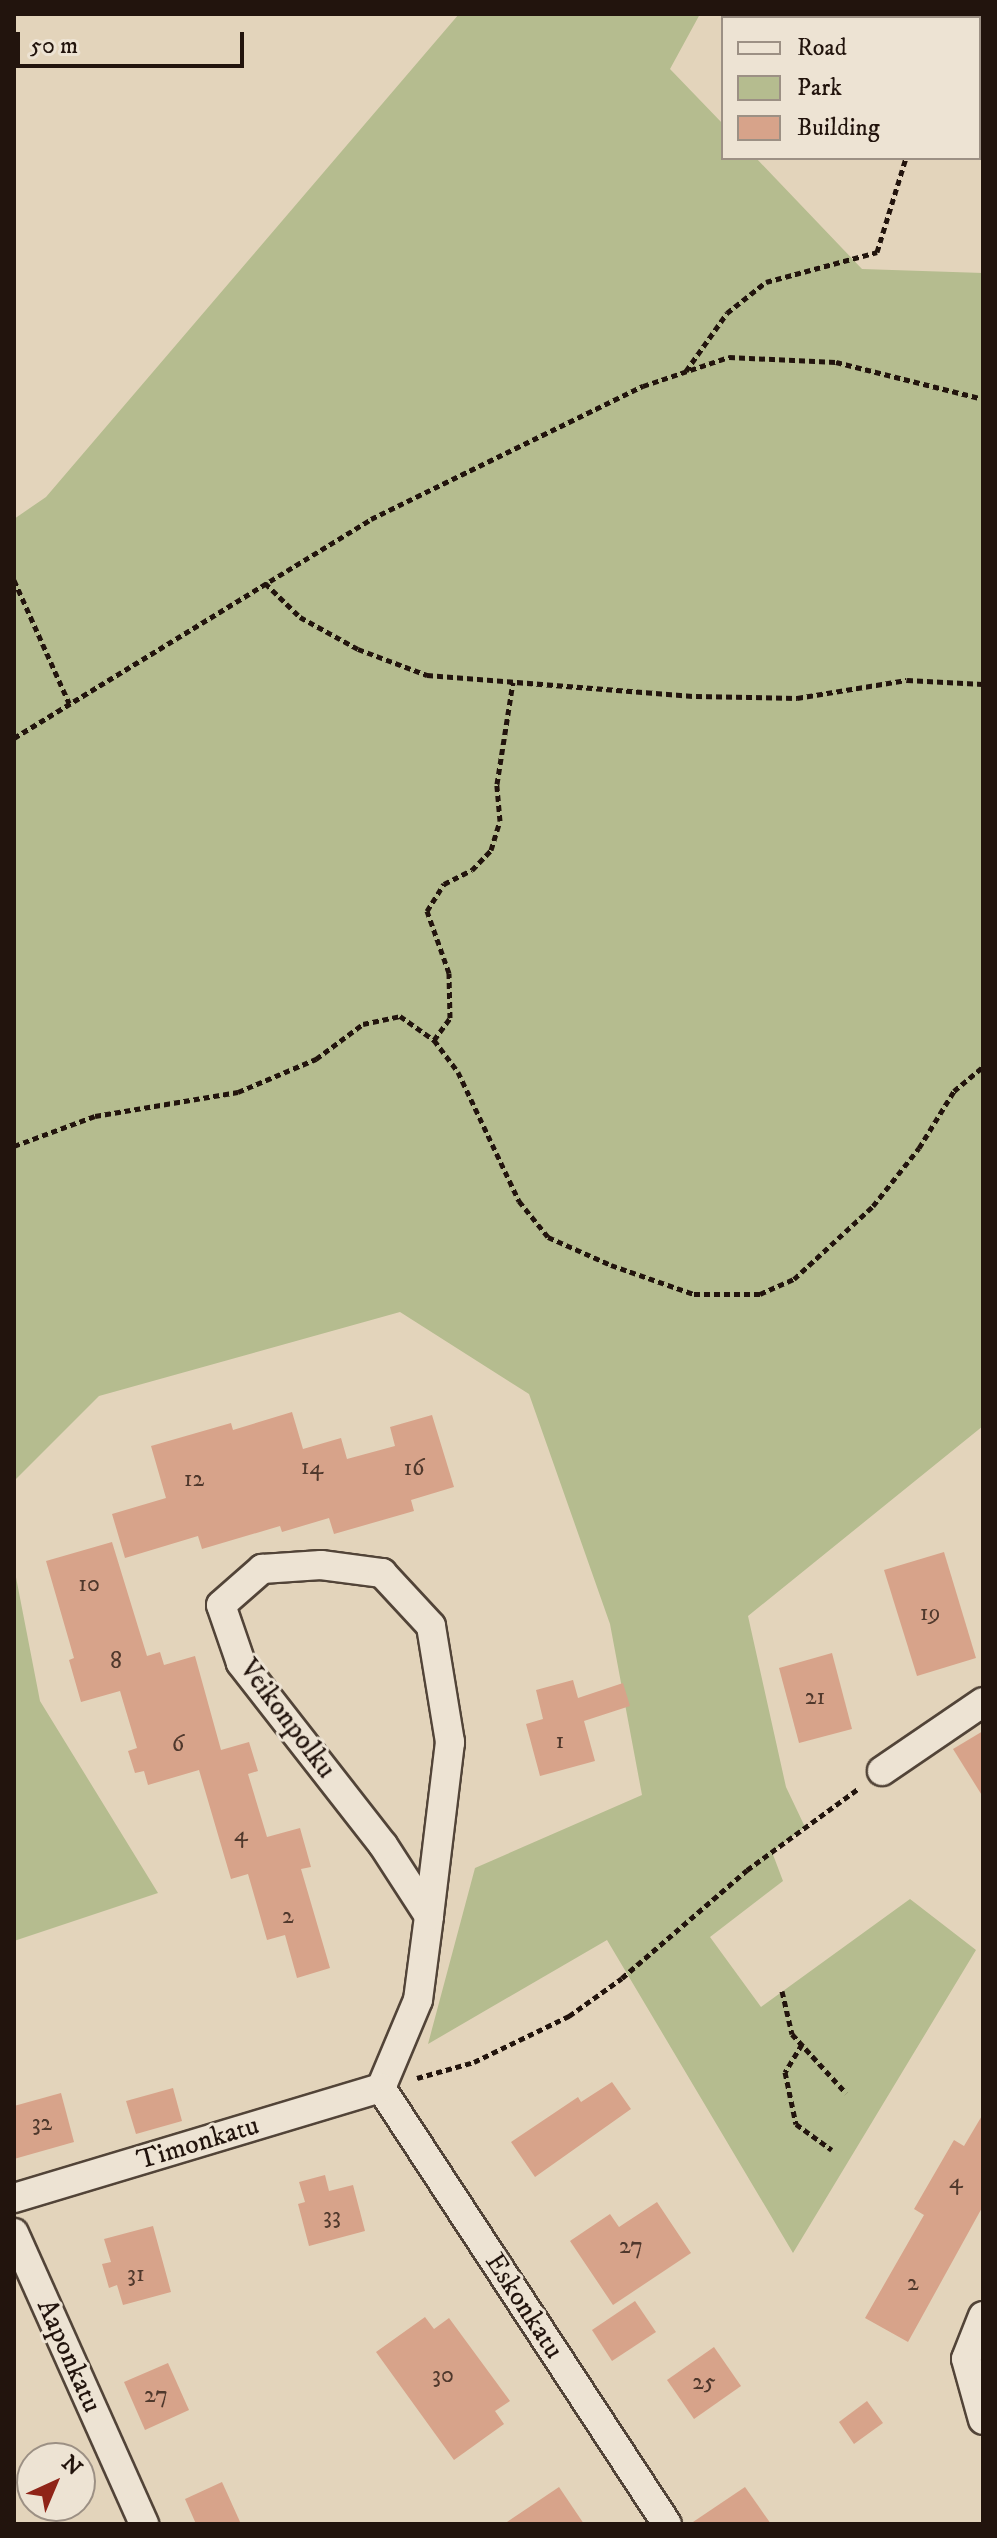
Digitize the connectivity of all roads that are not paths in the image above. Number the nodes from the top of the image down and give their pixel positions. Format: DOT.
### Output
graph roads {
  1 [pos="983,1702"];
  2 [pos="882,1771"];
  3 [pos="429,1916"];
  4 [pos="381,2088"];
  5 [pos="14,2198"];
  6 [pos="14,2233"];
  7 [pos="983,2316"];
  8 [pos="983,2420"];
  9 [pos="144,2524"];
  10 [pos="667,2524"];
  1 -- 2 [label="street"];
  3 -- 3 [label="street, Veikonpolku"];
  3 -- 4 [label="street, Veikonpolku"];
  4 -- 5 [label="street, Timonkatu"];
  4 -- 10 [label="street, Eskonkatu"];
  6 -- 9 [label="street, Aaponkatu"];
  7 -- 8 [label="street"];
}
